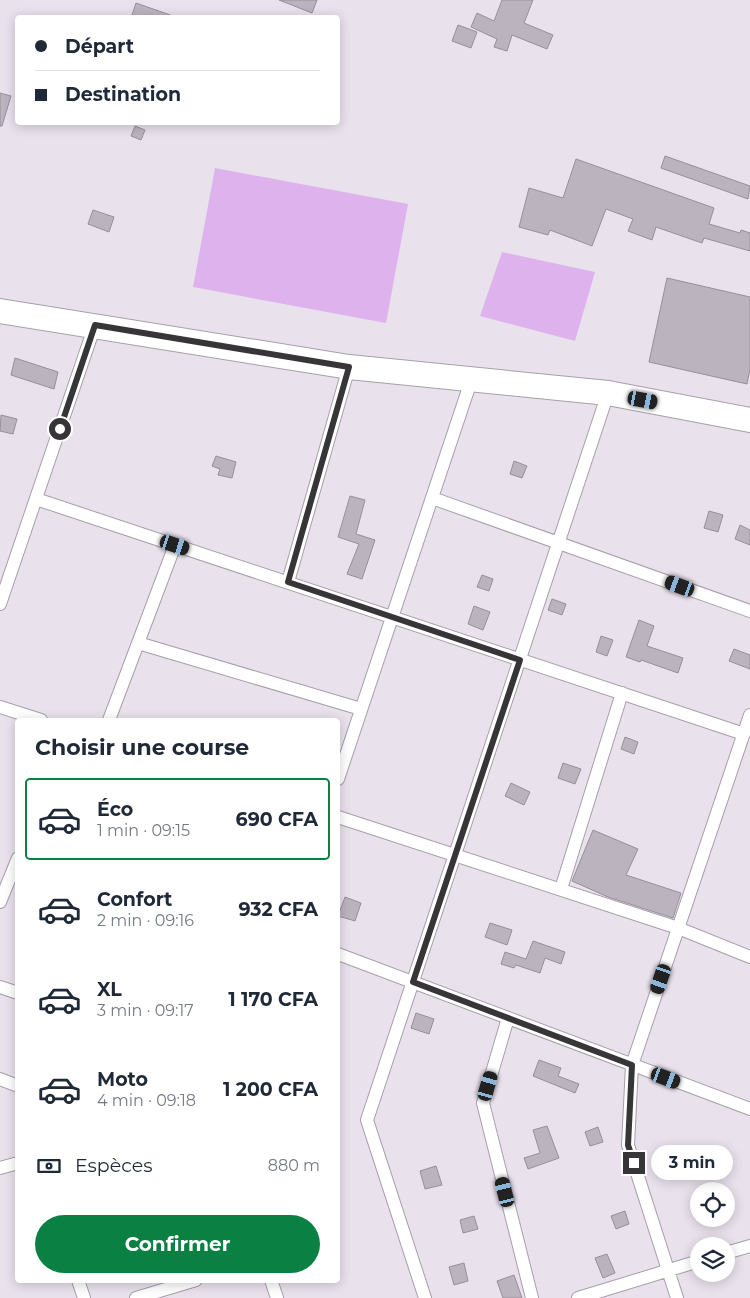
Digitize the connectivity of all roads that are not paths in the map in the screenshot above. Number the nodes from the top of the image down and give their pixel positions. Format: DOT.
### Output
graph roads {
  1 [pos="0,311"];
  2 [pos="95,325"];
  3 [pos="349,367"];
  4 [pos="472,378"];
  5 [pos="608,393"];
  6 [pos="750,420"];
  7 [pos="432,498"];
  8 [pos="36,499"];
  9 [pos="559,543"];
  10 [pos="175,545"];
  11 [pos="288,582"];
  12 [pos="0,604"];
  13 [pos="750,611"];
  14 [pos="392,617"];
  15 [pos="138,643"];
  16 [pos="520,660"];
  17 [pos="622,693"];
  18 [pos="0,707"];
  19 [pos="361,709"];
  20 [pos="750,715"];
  21 [pos="35,718"];
  22 [pos="110,718"];
  23 [pos="744,734"];
  24 [pos="340,773"];
  25 [pos="340,818"];
  26 [pos="455,855"];
  27 [pos="15,865"];
  28 [pos="561,889"];
  29 [pos="0,902"];
  30 [pos="678,928"];
  31 [pos="340,955"];
  32 [pos="750,957"];
  33 [pos="413,982"];
  34 [pos="0,987"];
  35 [pos="15,992"];
  36 [pos="508,1018"];
  37 [pos="632,1065"];
  38 [pos="0,1079"];
  39 [pos="15,1085"];
  40 [pos="750,1109"];
  41 [pos="15,1164"];
  42 [pos="0,1168"];
  43 [pos="750,1246"];
  44 [pos="735,1250"];
  45 [pos="690,1264"];
  46 [pos="668,1270"];
  47 [pos="79,1283"];
  48 [pos="188,1283"];
  49 [pos="272,1283"];
  50 [pos="174,1288"];
  51 [pos="84,1298"];
  52 [pos="136,1298"];
  53 [pos="277,1298"];
  54 [pos="425,1298"];
  55 [pos="532,1298"];
  56 [pos="578,1298"];
  57 [pos="677,1298"];
  1 -- 2 [label="highway"];
  2 -- 3 [label="highway"];
  2 -- 8 [label="street"];
  3 -- 4 [label="highway"];
  3 -- 11 [label="street"];
  4 -- 5 [label="highway"];
  4 -- 7 [label="street"];
  5 -- 6 [label="highway"];
  5 -- 9 [label="street"];
  7 -- 9 [label="street"];
  7 -- 14 [label="street"];
  8 -- 10 [label="street"];
  8 -- 12 [label="street"];
  9 -- 13 [label="street"];
  9 -- 16 [label="street"];
  10 -- 11 [label="street"];
  10 -- 15 [label="street"];
  11 -- 14 [label="street"];
  14 -- 16 [label="street"];
  14 -- 19 [label="street"];
  15 -- 19 [label="street"];
  15 -- 22 [label="street"];
  16 -- 17 [label="street"];
  16 -- 26 [label="street"];
  17 -- 23 [label="street"];
  17 -- 28 [label="street"];
  18 -- 21 [label="street"];
  19 -- 24 [label="street"];
  20 -- 23 [label="street"];
  23 -- 30 [label="street"];
  25 -- 26 [label="street"];
  26 -- 28 [label="street"];
  26 -- 33 [label="street"];
  27 -- 29 [label="street"];
  28 -- 30 [label="street"];
  30 -- 32 [label="street"];
  30 -- 37 [label="street"];
  31 -- 33 [label="street"];
  33 -- 36 [label="street"];
  33 -- 54 [label="street"];
  34 -- 35 [label="street"];
  36 -- 37 [label="street"];
  36 -- 55 [label="street"];
  37 -- 40 [label="street"];
  37 -- 46 [label="street"];
  38 -- 39 [label="street"];
  41 -- 42 [label="street"];
  43 -- 44 [label="street"];
  45 -- 46 [label="street"];
  46 -- 56 [label="street"];
  46 -- 57 [label="street"];
  47 -- 51 [label="street"];
  48 -- 50 [label="street"];
  49 -- 53 [label="street"];
  50 -- 52 [label="street"];
}
